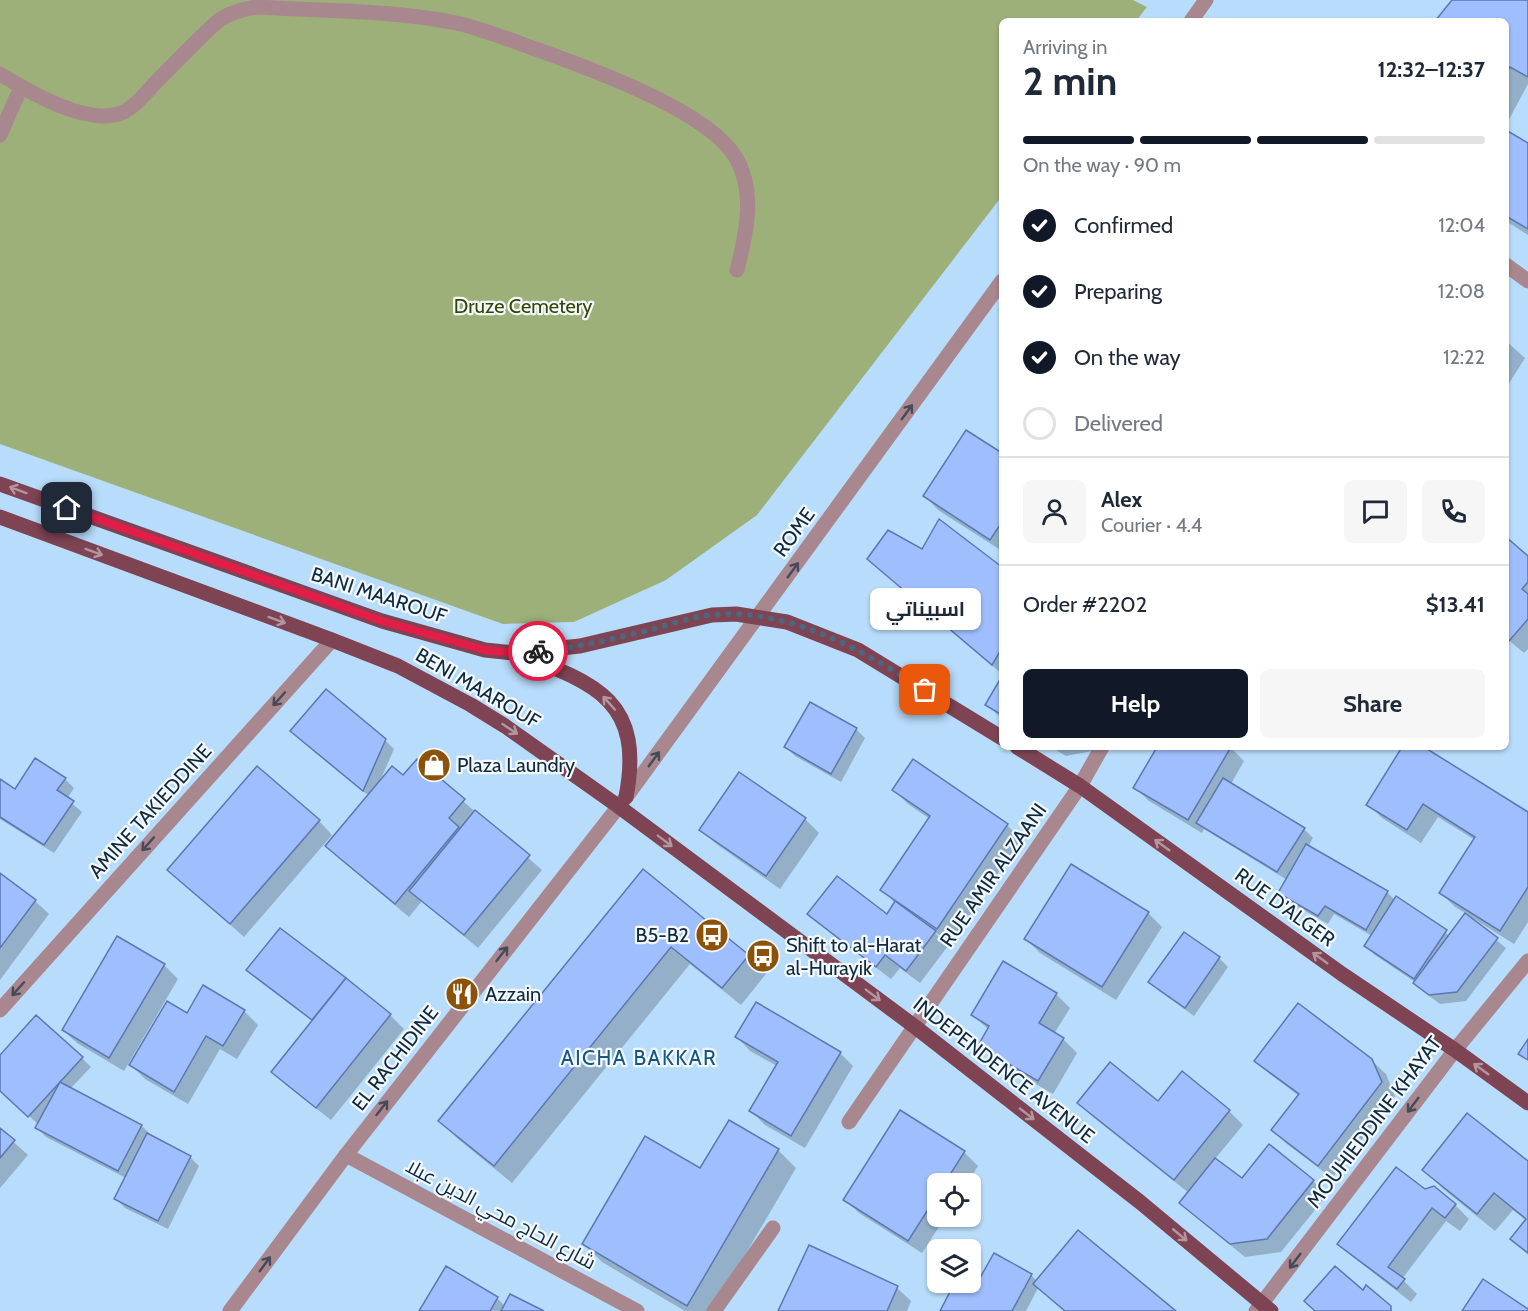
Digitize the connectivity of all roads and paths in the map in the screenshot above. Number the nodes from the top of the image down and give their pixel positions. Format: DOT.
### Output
graph roads {
  1 [pos="1206,0"];
  2 [pos="1193,18"];
  3 [pos="0,74"];
  4 [pos="21,87"];
  5 [pos="0,135"];
  6 [pos="1509,267"];
  7 [pos="737,270"];
  8 [pos="1528,281"];
  9 [pos="999,285"];
  10 [pos="0,484"];
  11 [pos="0,517"];
  12 [pos="759,617"];
  13 [pos="332,640"];
  14 [pos="514,653"];
  15 [pos="999,736"];
  16 [pos="1022,750"];
  17 [pos="1100,750"];
  18 [pos="1080,786"];
  19 [pos="622,802"];
  20 [pos="1528,961"];
  21 [pos="0,1010"];
  22 [pos="914,1026"];
  23 [pos="1455,1050"];
  24 [pos="1528,1103"];
  25 [pos="849,1122"];
  26 [pos="346,1155"];
  27 [pos="773,1228"];
  28 [pos="1263,1309"];
  29 [pos="230,1311"];
  30 [pos="637,1311"];
  31 [pos="714,1311"];
  1 -- 2 [label="street"];
  3 -- 4 [label="street"];
  4 -- 5 [label="street"];
  4 -- 7 [label="street"];
  6 -- 8 [label="street"];
  12 -- 9 [label="street, ROME, one-way"];
  14 -- 10 [label="main road, BANI MAAROUF, one-way"];
  11 -- 13 [label="main road, BENI MAAROUF, one-way"];
  12 -- 14 [label="main road, BANI MAAROUF"];
  12 -- 15 [label="main road"];
  19 -- 12 [label="street, ROME, one-way"];
  13 -- 19 [label="main road, BENI MAAROUF, one-way"];
  13 -- 21 [label="street, AMINE TAKIEDDINE, one-way"];
  19 -- 14 [label="main road, one-way"];
  16 -- 18 [label="main road, RUE D'ALGER"];
  17 -- 18 [label="street, RUE AMIR ALZAANI"];
  18 -- 22 [label="street, RUE AMIR ALZAANI"];
  23 -- 18 [label="main road, RUE D'ALGER, one-way"];
  19 -- 22 [label="main road, INDEPENDENCE AVENUE, one-way"];
  26 -- 19 [label="street, EL RACHIDINE, one-way"];
  20 -- 23 [label="street, MOUHIEDDINE KHAYAT"];
  22 -- 25 [label="street, RUE AMIR ALZAANI"];
  22 -- 28 [label="main road, INDEPENDENCE AVENUE, one-way"];
  24 -- 23 [label="main road, RUE D'ALGER, one-way"];
  23 -- 28 [label="street, MOUHIEDDINE KHAYAT, one-way"];
  29 -- 26 [label="street, EL RACHIDINE, one-way"];
  26 -- 30 [label="street, شارع الحاج محي الدين عبلا"];
  27 -- 31 [label="street"];
}
